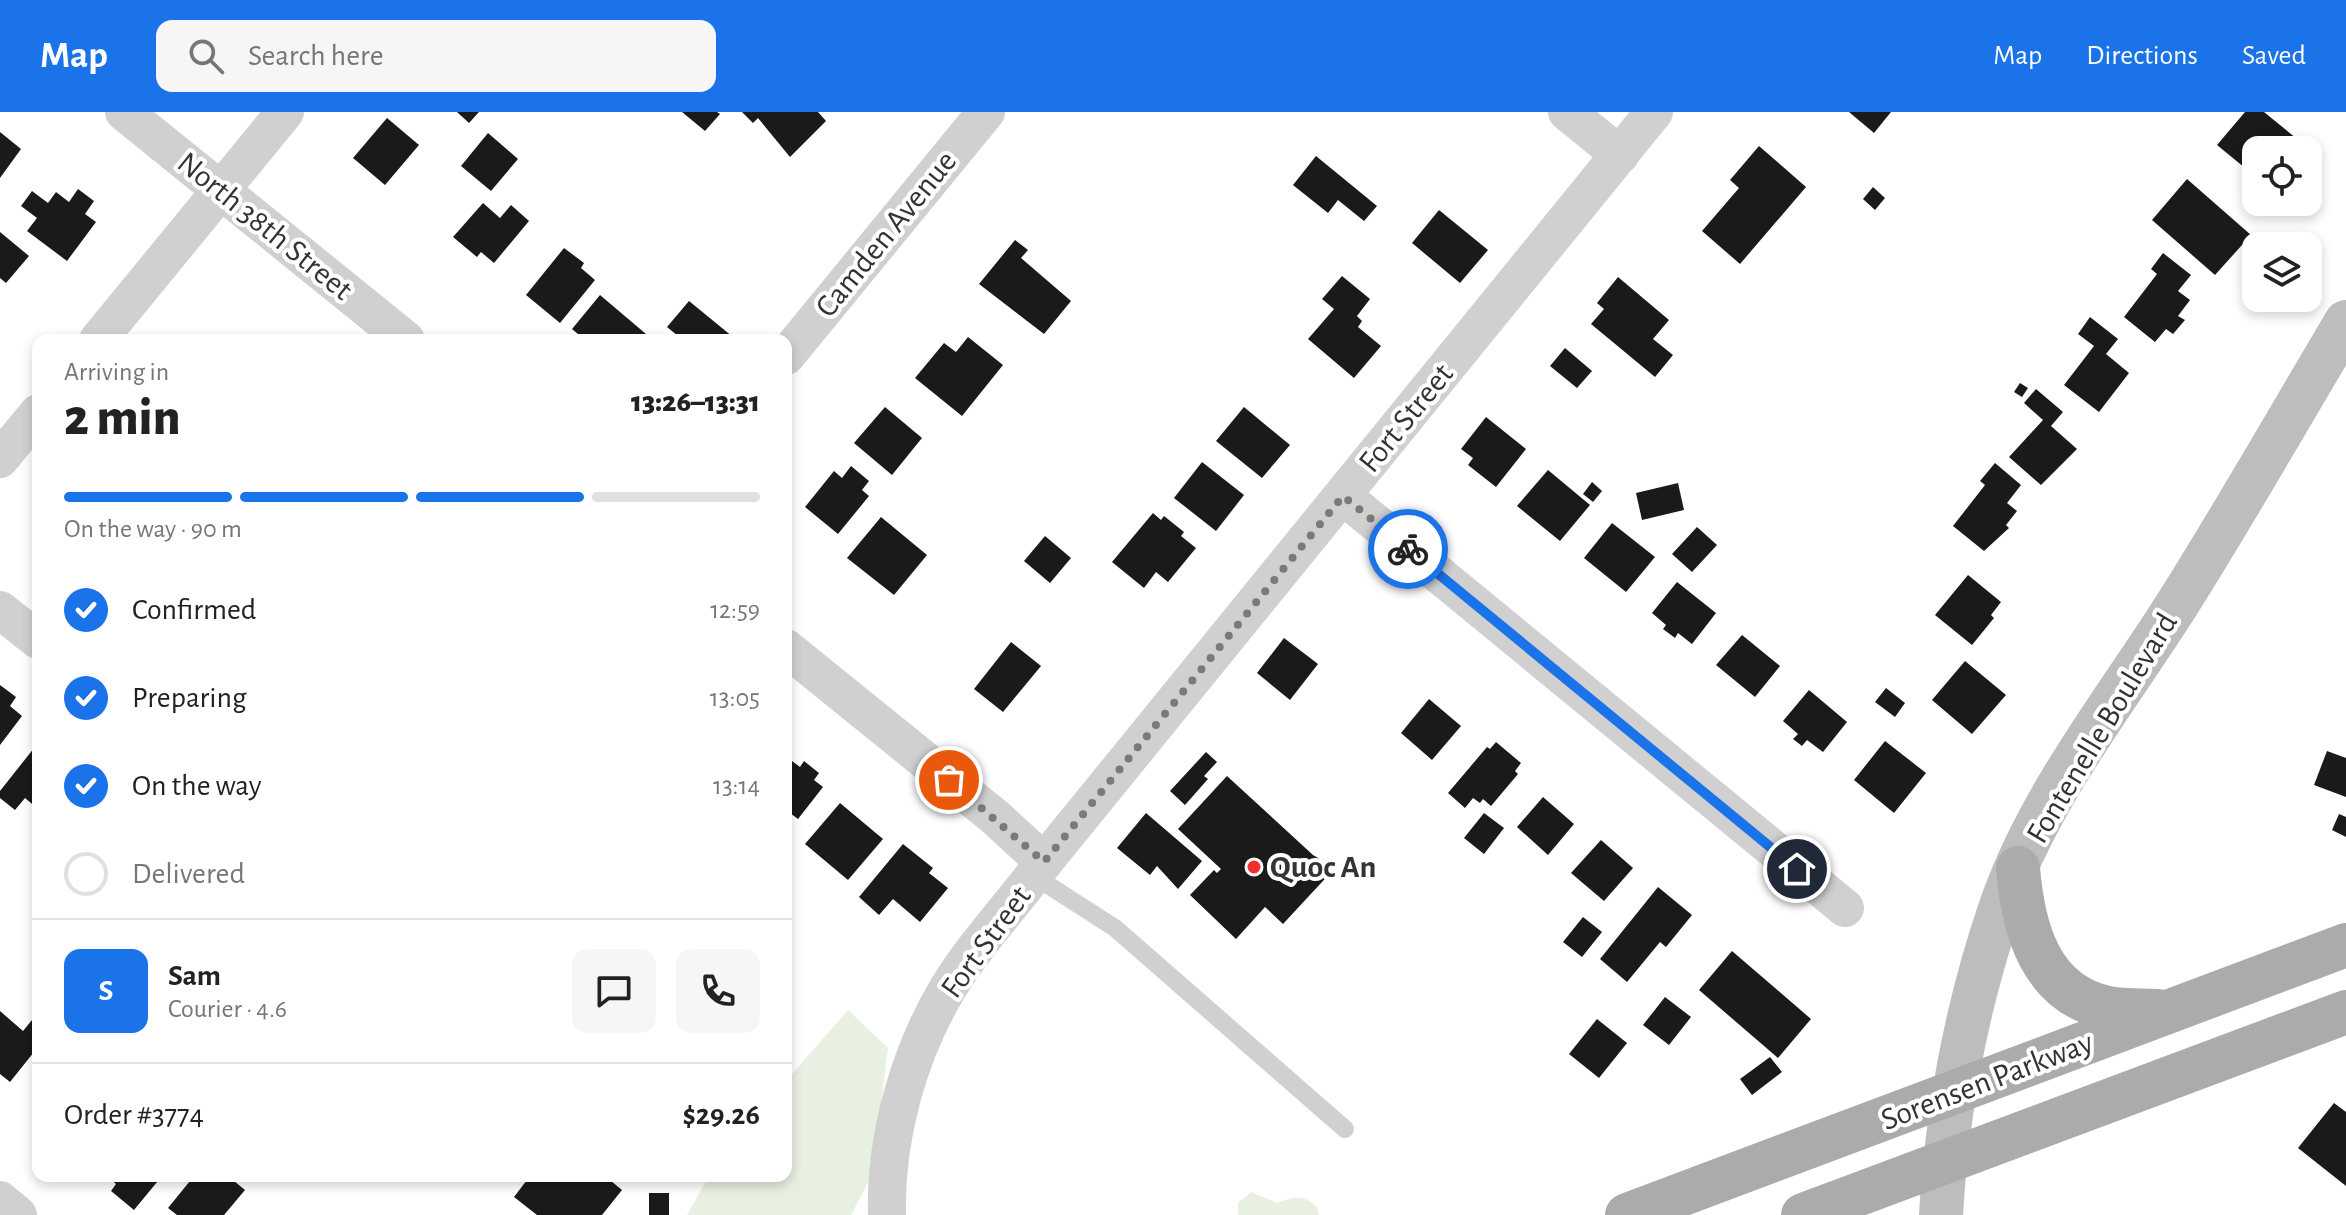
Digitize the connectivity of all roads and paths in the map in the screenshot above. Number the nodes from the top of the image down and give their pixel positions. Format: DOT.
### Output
graph roads {
  1 [pos="124,112"];
  2 [pos="285,112"];
  3 [pos="986,112"];
  4 [pos="1567,112"];
  5 [pos="1654,112"];
  6 [pos="1620,155"];
  7 [pos="220,190"];
  8 [pos="2346,322"];
  9 [pos="103,334"];
  10 [pos="399,334"];
  11 [pos="792,349"];
  12 [pos="32,420"];
  13 [pos="0,459"];
  14 [pos="1343,496"];
  15 [pos="0,610"];
  16 [pos="32,635"];
  17 [pos="792,653"];
  18 [pos="2018,868"];
  19 [pos="1039,869"];
  20 [pos="1845,908"];
  21 [pos="2346,945"];
  22 [pos="2168,1012"];
  23 [pos="2346,1012"];
  24 [pos="1955,1093"];
  25 [pos="1345,1129"];
  26 [pos="1945,1162"];
  27 [pos="0,1200"];
  28 [pos="18,1215"];
  29 [pos="887,1215"];
  30 [pos="1627,1215"];
  31 [pos="1803,1215"];
  32 [pos="1941,1215"];
  1 -- 7 [label="street, North 38th Street"];
  2 -- 7 [label="street"];
  3 -- 11 [label="street, Camden Avenue"];
  4 -- 6 [label="street"];
  5 -- 6 [label="street, Fort Street"];
  6 -- 14 [label="street, Fort Street"];
  7 -- 9 [label="street"];
  7 -- 10 [label="street, North 38th Street"];
  8 -- 18 [label="main road, Fontenelle Boulevard"];
  12 -- 13 [label="street"];
  14 -- 19 [label="street, Fort Street"];
  14 -- 20 [label="street"];
  15 -- 16 [label="street"];
  17 -- 19 [label="street"];
  18 -- 22 [label="main road"];
  18 -- 24 [label="main road, Fontenelle Boulevard"];
  19 -- 25 [label="lane"];
  19 -- 29 [label="street, Fort Street"];
  21 -- 22 [label="main road, Sorensen Parkway"];
  22 -- 24 [label="main road, Sorensen Parkway"];
  23 -- 26 [label="main road, Sorensen Parkway"];
  24 -- 26 [label="main road, Fontenelle Boulevard"];
  24 -- 30 [label="main road, Sorensen Parkway"];
  26 -- 31 [label="main road, Sorensen Parkway"];
  26 -- 32 [label="main road, Fontenelle Boulevard"];
  27 -- 28 [label="street"];
}
